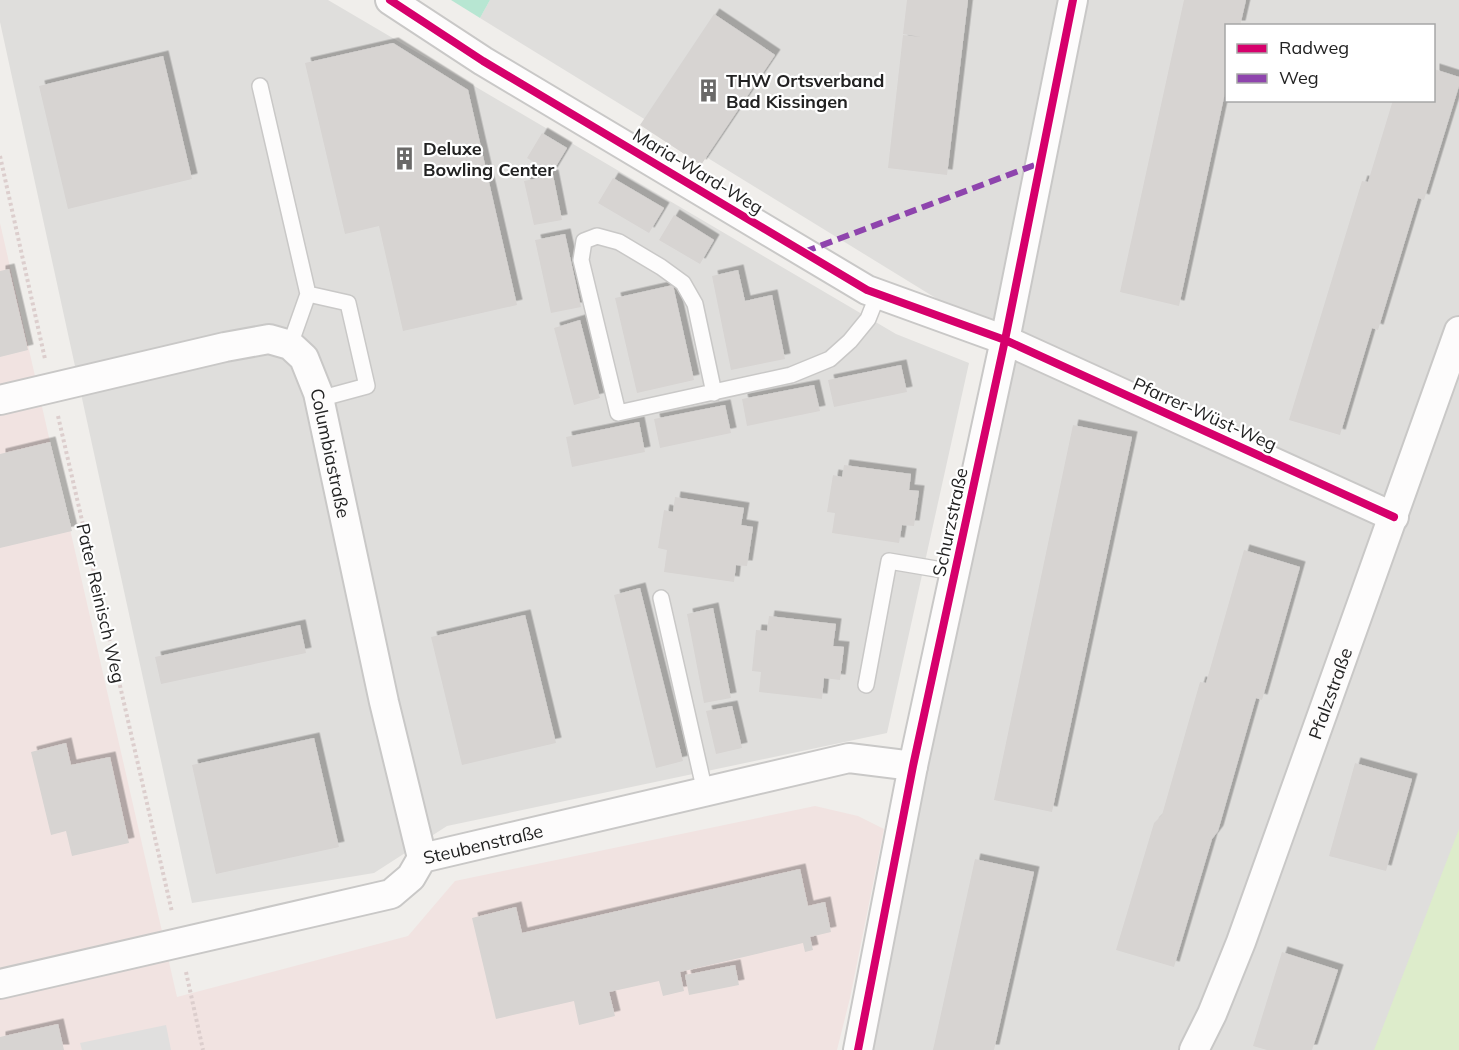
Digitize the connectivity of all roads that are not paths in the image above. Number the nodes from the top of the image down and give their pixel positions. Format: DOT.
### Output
graph roads {
  1 [pos="390,0"];
  2 [pos="1073,0"];
  3 [pos="260,86"];
  4 [pos="308,294"];
  5 [pos="878,294"];
  6 [pos="1459,331"];
  7 [pos="1005,339"];
  8 [pos="290,345"];
  9 [pos="714,393"];
  10 [pos="319,399"];
  11 [pos="0,400"];
  12 [pos="1394,517"];
  13 [pos="954,572"];
  14 [pos="661,598"];
  15 [pos="866,685"];
  16 [pos="913,766"];
  17 [pos="705,792"];
  18 [pos="422,858"];
  19 [pos="0,984"];
  20 [pos="858,1050"];
  21 [pos="1194,1050"];
  1 -- 5 [label="street, Maria-Ward-Weg"];
  2 -- 7 [label="street, Schurzstraße"];
  3 -- 4 [label="lane"];
  4 -- 8 [label="lane"];
  4 -- 10 [label="lane"];
  5 -- 7 [label="street, Maria-Ward-Weg"];
  5 -- 9 [label="lane"];
  6 -- 12 [label="street, Pfalzstraße"];
  7 -- 12 [label="street, Pfarrer-Wüst-Weg"];
  7 -- 13 [label="street, Schurzstraße"];
  8 -- 10 [label="street, Columbiastraße"];
  8 -- 11 [label="street"];
  9 -- 9 [label="lane"];
  10 -- 18 [label="street, Columbiastraße"];
  12 -- 21 [label="street, Pfalzstraße"];
  13 -- 15 [label="lane"];
  13 -- 16 [label="street, Schurzstraße"];
  14 -- 17 [label="lane"];
  16 -- 17 [label="street, Steubenstraße"];
  16 -- 20 [label="street, Schurzstraße"];
  17 -- 18 [label="street, Steubenstraße"];
  18 -- 19 [label="street, Steubenstraße"];
}
